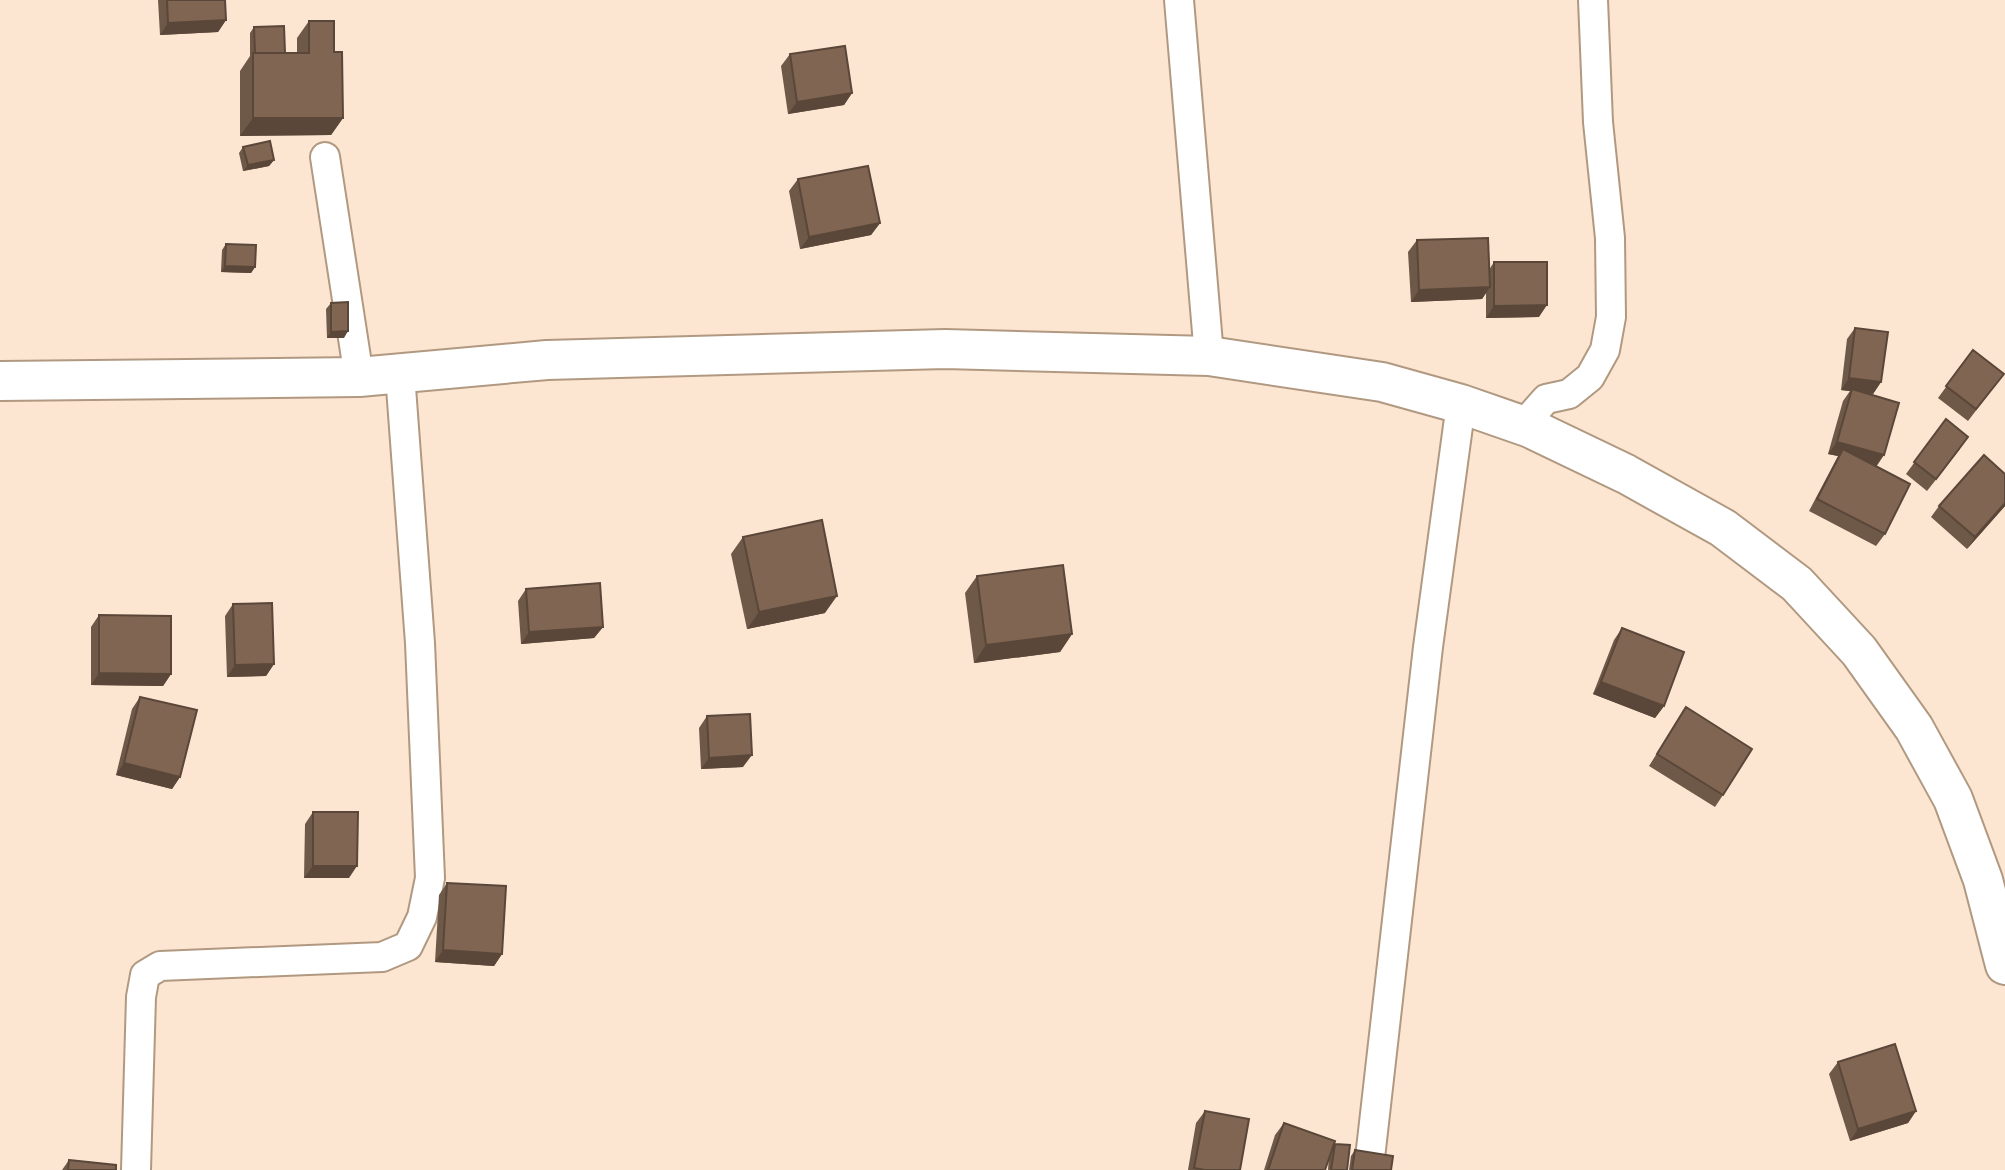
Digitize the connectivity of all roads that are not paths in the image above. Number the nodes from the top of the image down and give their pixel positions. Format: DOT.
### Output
graph roads {
  1 [pos="1179,0"];
  2 [pos="1593,0"];
  3 [pos="325,157"];
  4 [pos="1209,356"];
  5 [pos="400,374"];
  6 [pos="359,377"];
  7 [pos="0,381"];
  8 [pos="1461,404"];
  9 [pos="1530,428"];
  10 [pos="2005,965"];
  11 [pos="1370,1158"];
  12 [pos="136,1170"];
  1 -- 4 [label="street"];
  2 -- 9 [label="street"];
  3 -- 6 [label="street"];
  4 -- 5 [label="main road"];
  4 -- 8 [label="main road"];
  5 -- 6 [label="main road"];
  5 -- 12 [label="street"];
  6 -- 7 [label="main road"];
  8 -- 9 [label="main road"];
  8 -- 11 [label="street"];
  9 -- 10 [label="main road"];
}
